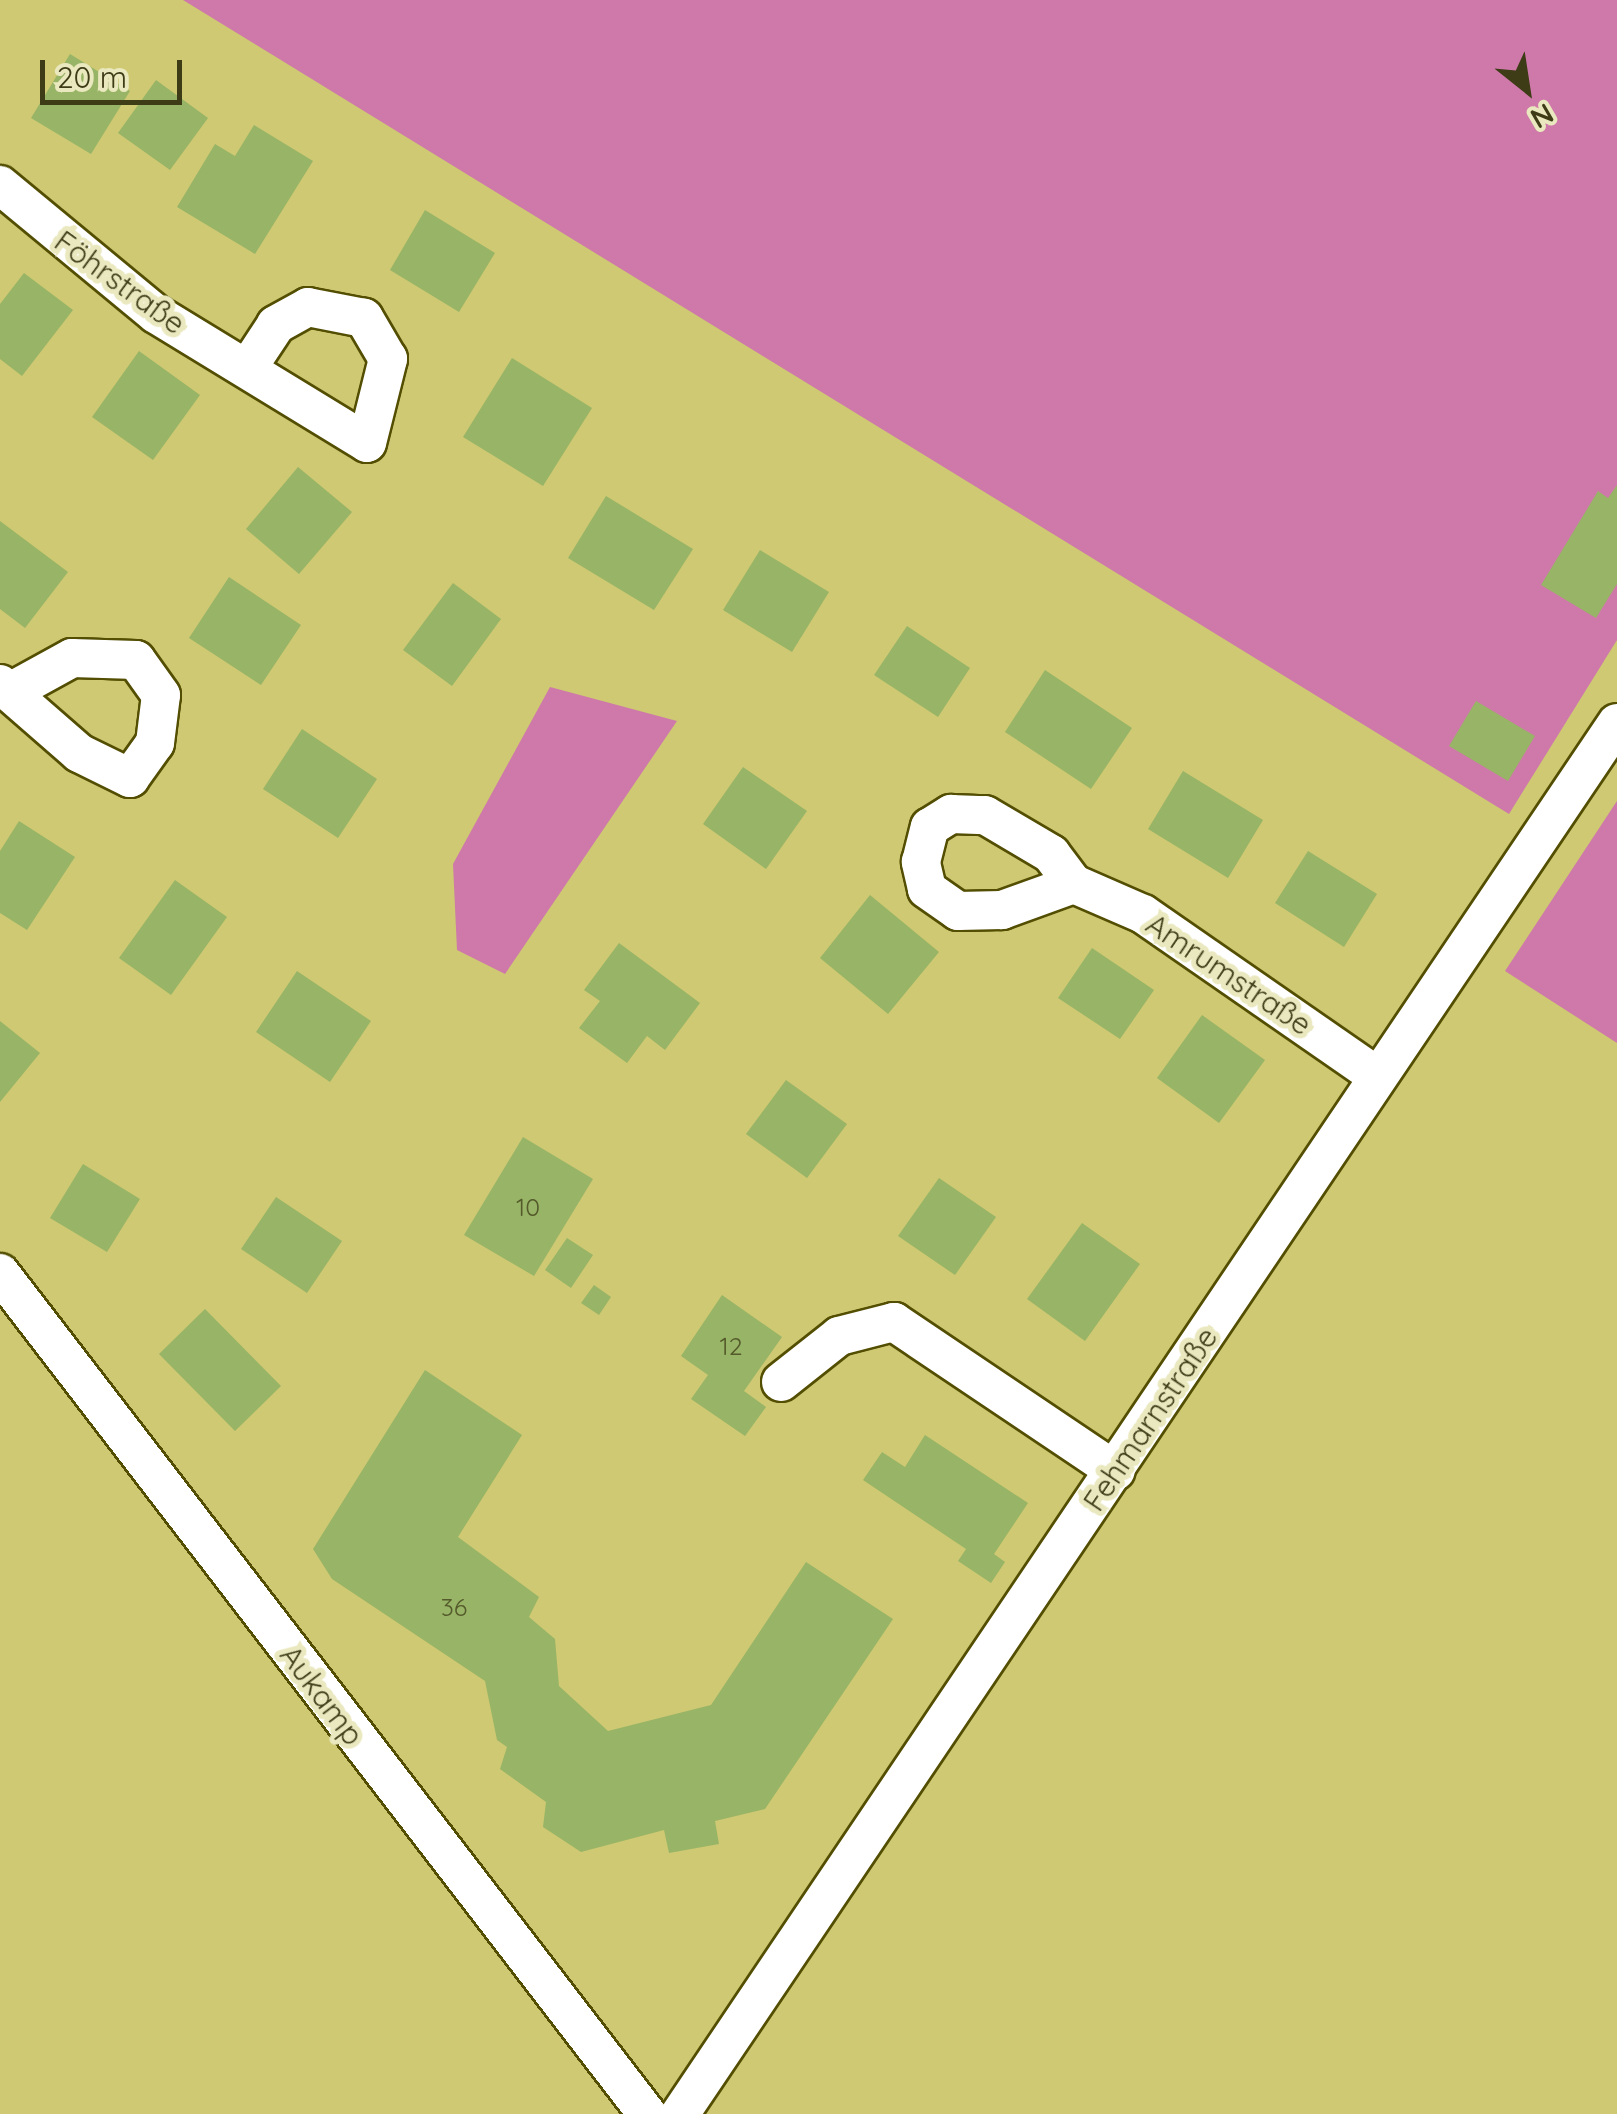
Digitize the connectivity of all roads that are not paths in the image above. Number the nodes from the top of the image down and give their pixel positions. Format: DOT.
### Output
graph roads {
  1 [pos="0,185"];
  2 [pos="250,366"];
  3 [pos="1617,723"];
  4 [pos="1074,884"];
  5 [pos="1377,1076"];
  6 [pos="0,1273"];
  7 [pos="781,1382"];
  8 [pos="1116,1470"];
  9 [pos="647,2114"];
  10 [pos="680,2114"];
  1 -- 2 [label="street, Föhrstraße"];
  3 -- 5 [label="street, Fehmarnstraße"];
  4 -- 5 [label="street, Amrumstraße"];
  5 -- 8 [label="street, Fehmarnstraße"];
  6 -- 9 [label="street, Aukamp"];
  7 -- 8 [label="street"];
  8 -- 10 [label="street, Fehmarnstraße"];
}
